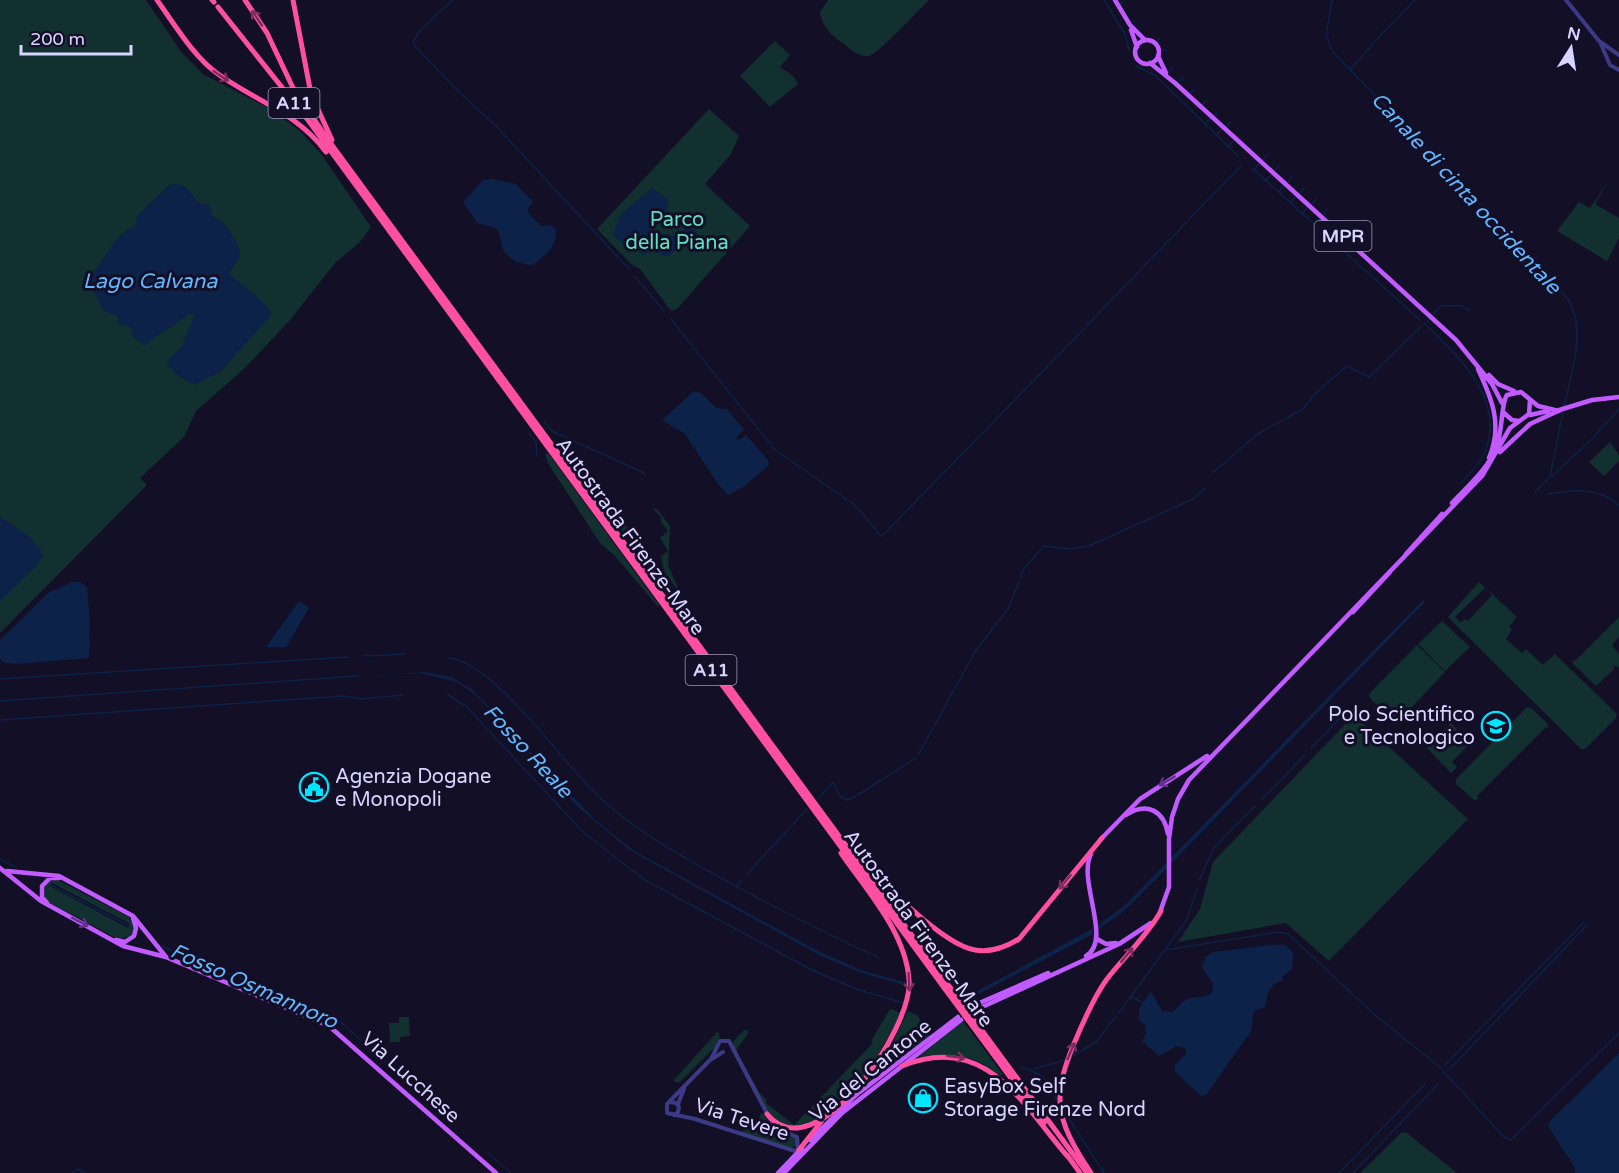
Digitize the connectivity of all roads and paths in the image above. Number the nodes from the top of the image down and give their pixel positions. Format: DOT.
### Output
graph roads {
  1 [pos="157,0"];
  2 [pos="245,0"];
  3 [pos="293,0"];
  4 [pos="1114,0"];
  5 [pos="1566,0"];
  6 [pos="215,3"];
  7 [pos="1130,25"];
  8 [pos="1146,41"];
  9 [pos="1599,41"];
  10 [pos="1137,47"];
  11 [pos="1617,54"];
  12 [pos="1158,56"];
  13 [pos="1609,60"];
  14 [pos="1149,63"];
  15 [pos="1618,68"];
  16 [pos="1169,78"];
  17 [pos="341,157"];
  18 [pos="367,202"];
  19 [pos="1477,363"];
  20 [pos="1514,392"];
  21 [pos="1619,398"];
  22 [pos="1530,400"];
  23 [pos="1502,403"];
  24 [pos="1559,411"];
  25 [pos="1504,413"];
  26 [pos="1528,416"];
  27 [pos="1519,420"];
  28 [pos="1496,456"];
  29 [pos="1472,480"];
  30 [pos="1403,558"];
  31 [pos="1216,749"];
  32 [pos="809,800"];
  33 [pos="1116,822"];
  34 [pos="1102,838"];
  35 [pos="1169,839"];
  36 [pos="2,869"];
  37 [pos="68,881"];
  38 [pos="51,906"];
  39 [pos="1161,911"];
  40 [pos="128,914"];
  41 [pos="108,937"];
  42 [pos="1129,938"];
  43 [pos="1097,939"];
  44 [pos="166,957"];
  45 [pos="970,1019"];
  46 [pos="718,1046"];
  47 [pos="730,1047"];
  48 [pos="723,1052"];
  49 [pos="710,1060"];
  50 [pos="902,1066"];
  51 [pos="686,1085"];
  52 [pos="669,1102"];
  53 [pos="678,1105"];
  54 [pos="767,1114"];
  55 [pos="828,1114"];
  56 [pos="673,1115"];
  57 [pos="799,1152"];
  58 [pos="1068,1156"];
  59 [pos="496,1173"];
  60 [pos="778,1173"];
  61 [pos="784,1173"];
  62 [pos="1080,1173"];
  63 [pos="1089,1173"];
  1 -- 18 [label="highway, one-way"];
  17 -- 2 [label="highway, Autostrada Firenze-Mare / A11, one-way"];
  3 -- 17 [label="highway"];
  4 -- 7 [label="main road"];
  5 -- 9 [label="street"];
  6 -- 18 [label="highway, Autostrada Firenze-Mare / A11"];
  7 -- 8 [label="main road"];
  7 -- 10 [label="main road"];
  8 -- 10 [label="main road"];
  8 -- 12 [label="main road"];
  9 -- 11 [label="street"];
  9 -- 13 [label="street"];
  10 -- 14 [label="main road"];
  11 -- 13 [label="street"];
  12 -- 14 [label="main road"];
  12 -- 16 [label="main road, MPR"];
  13 -- 15 [label="street"];
  14 -- 16 [label="main road, MPR"];
  16 -- 19 [label="main road, MPR"];
  17 -- 32 [label="highway, Autostrada Firenze-Mare / A11"];
  18 -- 32 [label="highway, Autostrada Firenze-Mare / A11"];
  19 -- 20 [label="main road, MPR"];
  19 -- 23 [label="main road, MPR"];
  19 -- 29 [label="main road, MPR"];
  20 -- 22 [label="main road"];
  20 -- 23 [label="main road"];
  21 -- 24 [label="main road"];
  22 -- 24 [label="main road"];
  22 -- 26 [label="main road"];
  23 -- 25 [label="main road"];
  24 -- 26 [label="main road"];
  24 -- 28 [label="main road"];
  25 -- 27 [label="main road"];
  25 -- 29 [label="main road"];
  26 -- 27 [label="main road"];
  27 -- 28 [label="main road"];
  28 -- 30 [label="main road"];
  29 -- 30 [label="main road"];
  30 -- 31 [label="main road"];
  31 -- 33 [label="main road, one-way"];
  31 -- 35 [label="main road"];
  34 -- 32 [label="highway, one-way"];
  32 -- 45 [label="highway, Autostrada Firenze-Mare / A11, bridge"];
  32 -- 45 [label="highway, Autostrada Firenze-Mare / A11, bridge"];
  32 -- 55 [label="highway, one-way"];
  33 -- 34 [label="main road"];
  33 -- 35 [label="main road"];
  34 -- 43 [label="main road"];
  35 -- 39 [label="main road"];
  36 -- 37 [label="main road, Via Lucchese"];
  36 -- 38 [label="main road, Via Lucchese"];
  37 -- 38 [label="main road"];
  37 -- 40 [label="main road, Via Lucchese"];
  38 -- 41 [label="main road, Via Lucchese, one-way"];
  39 -- 42 [label="main road"];
  63 -- 39 [label="highway, one-way"];
  40 -- 41 [label="main road"];
  40 -- 44 [label="main road, Via Lucchese"];
  41 -- 44 [label="main road, Via Lucchese"];
  42 -- 43 [label="main road"];
  42 -- 43 [label="main road"];
  44 -- 59 [label="main road, Via Lucchese"];
  45 -- 58 [label="highway, Autostrada Firenze-Mare / A11"];
  45 -- 63 [label="highway, Autostrada Firenze-Mare / A11"];
  46 -- 47 [label="street"];
  46 -- 48 [label="street"];
  46 -- 49 [label="street"];
  47 -- 48 [label="street"];
  47 -- 54 [label="street"];
  48 -- 49 [label="street"];
  49 -- 51 [label="street"];
  50 -- 57 [label="main road, Via del Cantone"];
  50 -- 57 [label="main road, Via del Cantone"];
  50 -- 58 [label="highway, one-way"];
  51 -- 52 [label="street"];
  51 -- 53 [label="street"];
  52 -- 53 [label="street, Via Tevere"];
  52 -- 56 [label="street, Via Tevere"];
  53 -- 56 [label="street, Via Tevere"];
  54 -- 55 [label="highway"];
  54 -- 57 [label="street"];
  55 -- 57 [label="highway"];
  56 -- 57 [label="street, Via Tevere"];
  57 -- 60 [label="main road, Via del Cantone"];
  57 -- 61 [label="main road, Via del Cantone"];
  58 -- 62 [label="highway, Autostrada Firenze-Mare / A11"];
}
